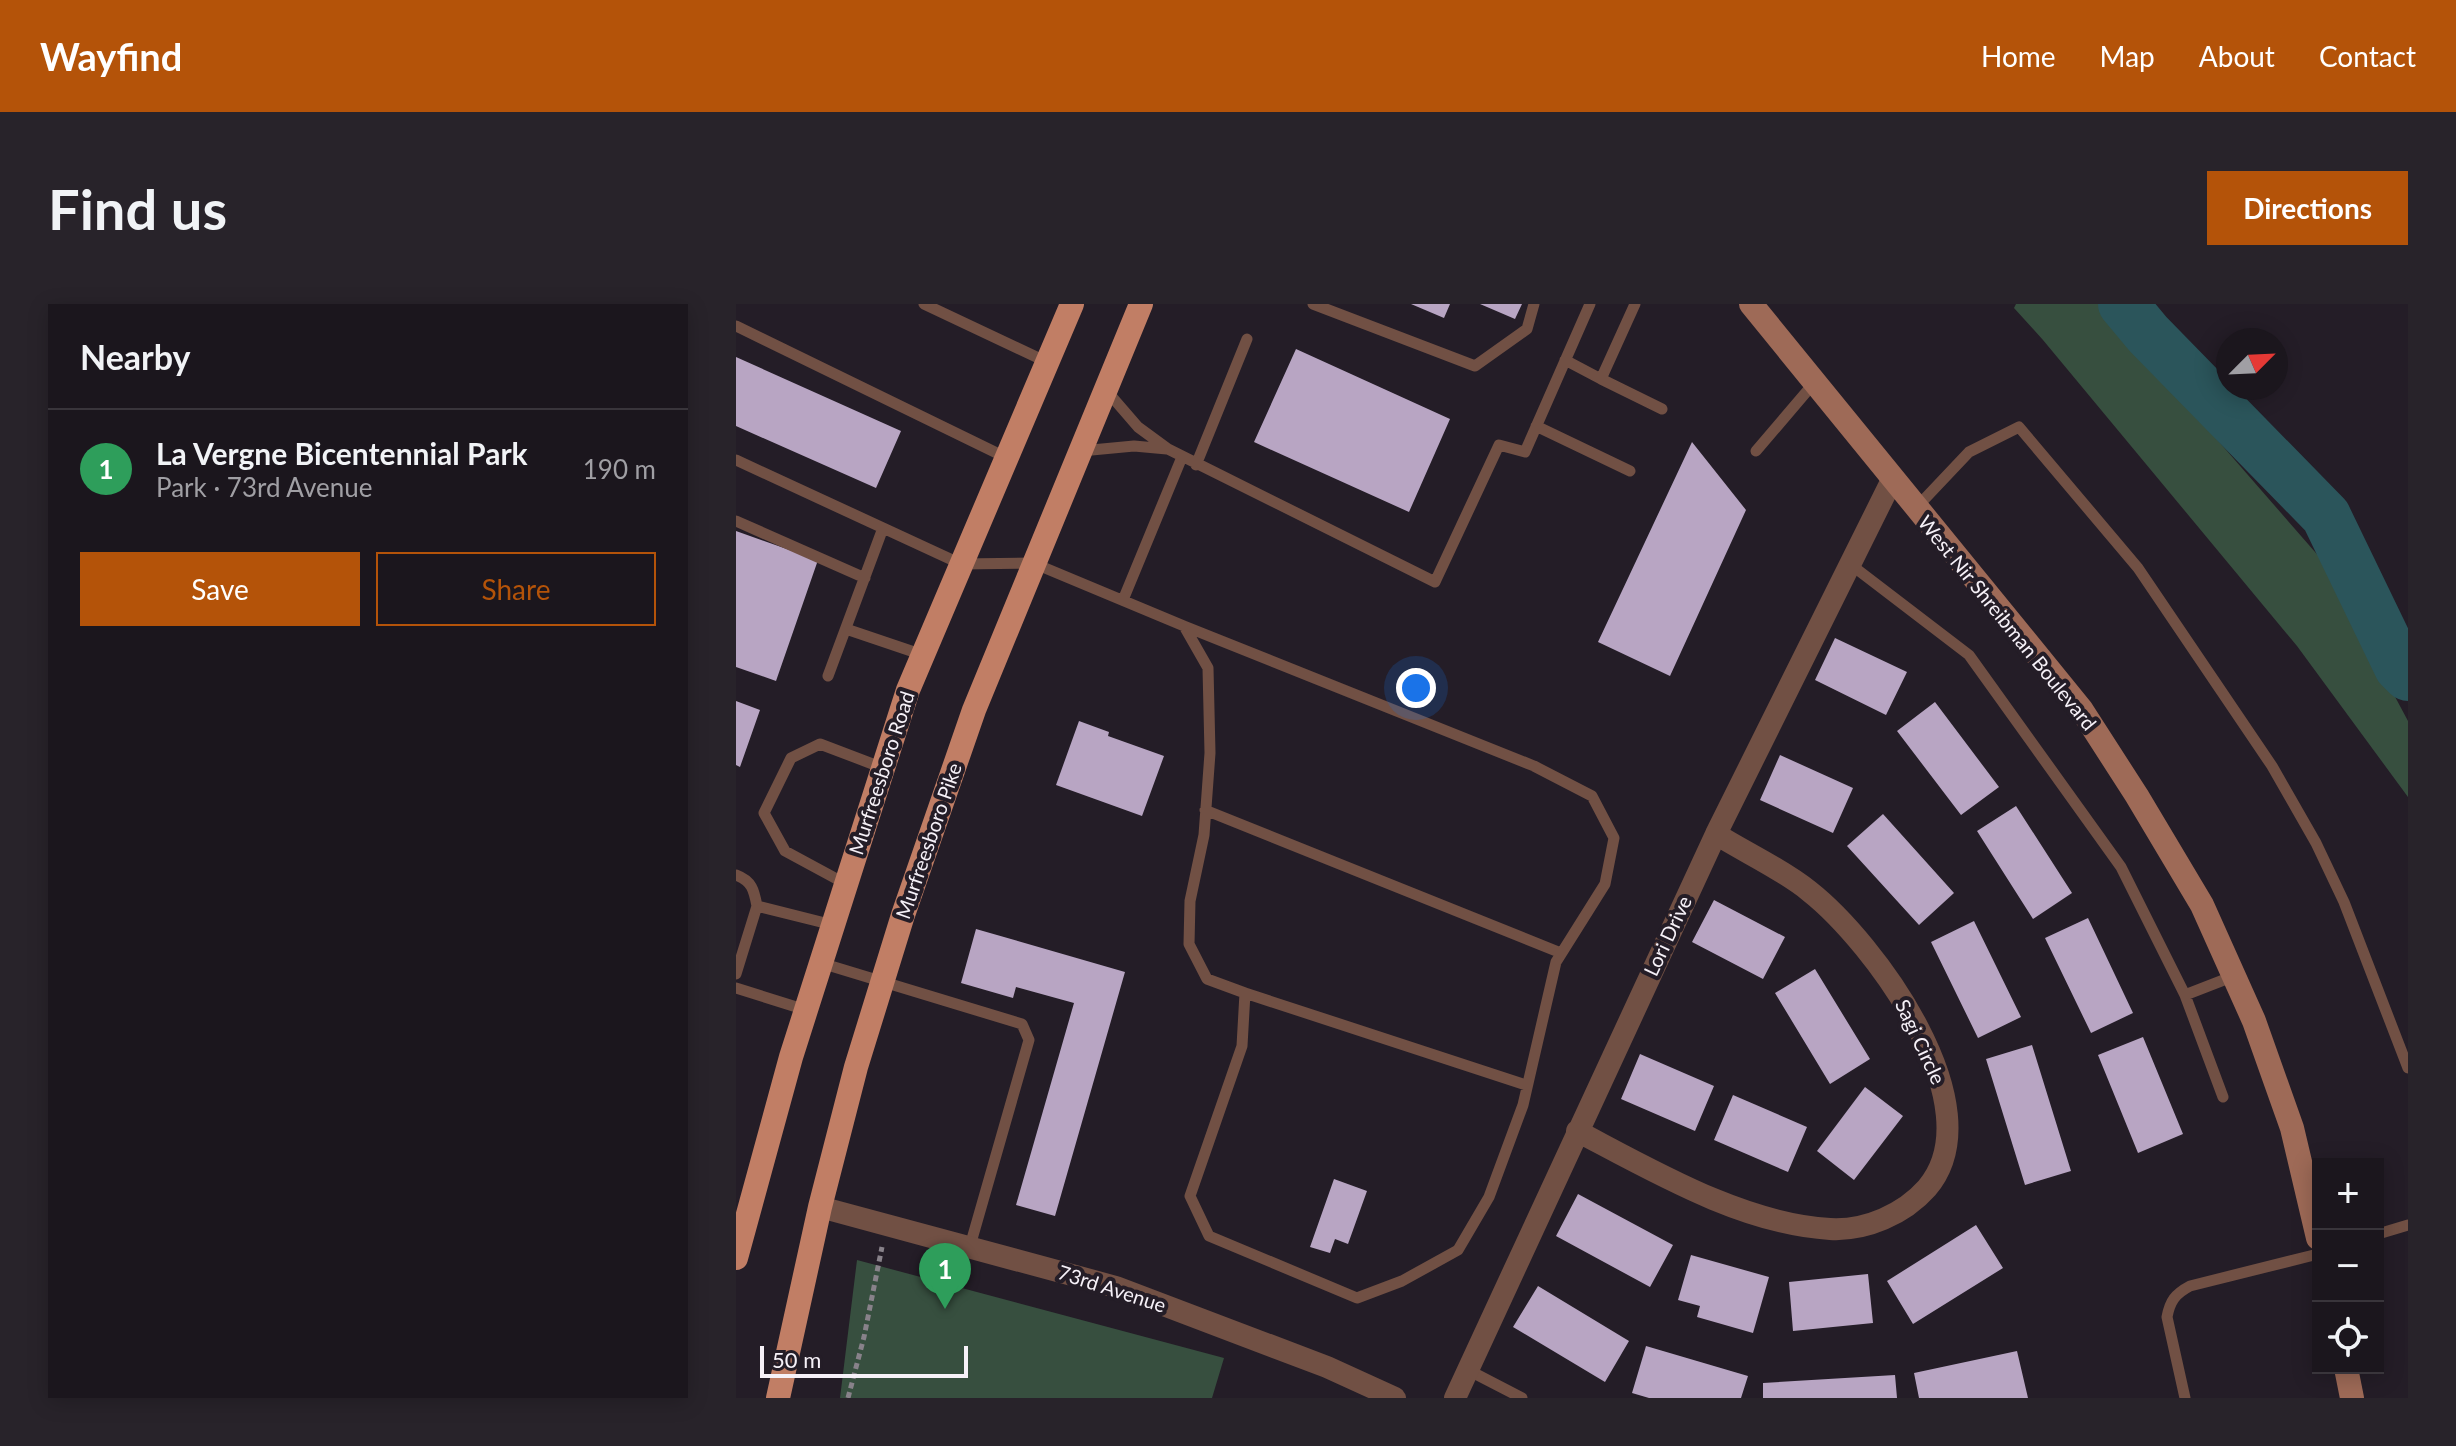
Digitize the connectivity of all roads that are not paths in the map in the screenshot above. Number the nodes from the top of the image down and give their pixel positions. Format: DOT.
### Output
graph roads {
  1 [pos="924,304"];
  2 [pos="1072,304"];
  3 [pos="1141,304"];
  4 [pos="1313,304"];
  5 [pos="1534,304"];
  6 [pos="1590,304"];
  7 [pos="1635,304"];
  8 [pos="1751,304"];
  9 [pos="736,326"];
  10 [pos="1247,339"];
  11 [pos="1565,360"];
  12 [pos="1047,362"];
  13 [pos="1601,379"];
  14 [pos="1814,382"];
  15 [pos="1106,390"];
  16 [pos="1662,409"];
  17 [pos="1536,426"];
  18 [pos="1168,449"];
  19 [pos="1079,451"];
  20 [pos="1756,451"];
  21 [pos="1182,457"];
  22 [pos="1007,458"];
  23 [pos="736,460"];
  24 [pos="1196,465"];
  25 [pos="1630,471"];
  26 [pos="1892,480"];
  27 [pos="1916,508"];
  28 [pos="736,521"];
  29 [pos="883,528"];
  30 [pos="1033,563"];
  31 [pos="961,564"];
  32 [pos="1850,564"];
  33 [pos="865,578"];
  34 [pos="1123,600"];
  35 [pos="1184,626"];
  36 [pos="846,629"];
  37 [pos="923,655"];
  38 [pos="828,676"];
  39 [pos="883,768"];
  40 [pos="1205,810"];
  41 [pos="1716,834"];
  42 [pos="736,875"];
  43 [pos="846,884"];
  44 [pos="756,910"];
  45 [pos="740,913"];
  46 [pos="833,925"];
  47 [pos="1561,953"];
  48 [pos="739,955"];
  49 [pos="821,963"];
  50 [pos="736,974"];
  51 [pos="2234,976"];
  52 [pos="882,982"];
  53 [pos="736,988"];
  54 [pos="1245,993"];
  55 [pos="2185,995"];
  56 [pos="806,1010"];
  57 [pos="2408,1068"];
  58 [pos="1526,1085"];
  59 [pos="2223,1097"];
  60 [pos="1577,1131"];
  61 [pos="820,1207"];
  62 [pos="2408,1225"];
  63 [pos="739,1230"];
  64 [pos="2316,1230"];
  65 [pos="2384,1232"];
  66 [pos="970,1246"];
  67 [pos="2312,1256"];
  68 [pos="736,1258"];
  69 [pos="1468,1370"];
  70 [pos="2347,1374"];
  71 [pos="778,1398"];
  72 [pos="1395,1398"];
  73 [pos="1455,1398"];
  74 [pos="1522,1398"];
  75 [pos="2185,1398"];
  76 [pos="2352,1398"];
  1 -- 12 [label="lane"];
  2 -- 12 [label="main road, Murfreesboro Road"];
  3 -- 15 [label="main road, Murfreesboro Pike"];
  4 -- 5 [label="lane"];
  6 -- 11 [label="lane"];
  7 -- 13 [label="lane"];
  8 -- 14 [label="main road, West Nir Shreibman Boulevard"];
  9 -- 22 [label="lane"];
  10 -- 24 [label="lane"];
  11 -- 13 [label="lane"];
  11 -- 17 [label="lane"];
  12 -- 22 [label="main road, Murfreesboro Road"];
  13 -- 16 [label="lane"];
  14 -- 20 [label="lane"];
  14 -- 26 [label="main road, West Nir Shreibman Boulevard"];
  15 -- 18 [label="lane"];
  15 -- 19 [label="main road, Murfreesboro Pike"];
  17 -- 24 [label="lane"];
  17 -- 25 [label="lane"];
  18 -- 19 [label="lane"];
  18 -- 21 [label="lane"];
  19 -- 30 [label="main road, Murfreesboro Pike"];
  21 -- 24 [label="lane"];
  21 -- 34 [label="lane"];
  22 -- 31 [label="main road, Murfreesboro Road"];
  23 -- 29 [label="lane"];
  26 -- 27 [label="main road, West Nir Shreibman Boulevard"];
  26 -- 32 [label="street, Lori Drive"];
  27 -- 51 [label="main road, West Nir Shreibman Boulevard"];
  27 -- 57 [label="lane"];
  28 -- 33 [label="lane"];
  29 -- 31 [label="lane"];
  29 -- 33 [label="lane"];
  30 -- 31 [label="lane"];
  30 -- 34 [label="lane"];
  30 -- 52 [label="main road, Murfreesboro Pike"];
  31 -- 37 [label="main road, Murfreesboro Road"];
  32 -- 41 [label="street, Lori Drive"];
  32 -- 55 [label="lane"];
  33 -- 36 [label="lane"];
  34 -- 35 [label="lane"];
  35 -- 40 [label="lane"];
  35 -- 47 [label="lane"];
  36 -- 37 [label="lane"];
  36 -- 38 [label="lane"];
  37 -- 39 [label="main road, Murfreesboro Road"];
  39 -- 43 [label="main road, Murfreesboro Road"];
  39 -- 43 [label="lane"];
  40 -- 47 [label="lane"];
  40 -- 54 [label="lane"];
  41 -- 60 [label="street, Lori Drive"];
  41 -- 60 [label="street, Sagi Circle"];
  42 -- 44 [label="lane"];
  43 -- 46 [label="main road, Murfreesboro Road"];
  44 -- 45 [label="lane"];
  44 -- 46 [label="lane"];
  44 -- 48 [label="lane"];
  46 -- 49 [label="main road, Murfreesboro Road"];
  47 -- 58 [label="lane"];
  48 -- 50 [label="lane"];
  49 -- 52 [label="lane"];
  49 -- 56 [label="main road, Murfreesboro Road"];
  51 -- 55 [label="lane"];
  51 -- 64 [label="main road, West Nir Shreibman Boulevard"];
  52 -- 61 [label="main road, Murfreesboro Pike"];
  52 -- 66 [label="lane"];
  53 -- 56 [label="lane"];
  54 -- 58 [label="lane"];
  54 -- 58 [label="lane"];
  55 -- 59 [label="lane"];
  56 -- 63 [label="main road, Murfreesboro Road"];
  60 -- 69 [label="street, Lori Drive"];
  61 -- 66 [label="street, 73rd Avenue"];
  61 -- 71 [label="main road, Murfreesboro Pike"];
  62 -- 65 [label="lane"];
  63 -- 68 [label="main road, Murfreesboro Road"];
  66 -- 72 [label="street, 73rd Avenue"];
  67 -- 75 [label="lane"];
  69 -- 73 [label="street, Lori Drive"];
  69 -- 74 [label="lane"];
  70 -- 76 [label="main road"];
}
